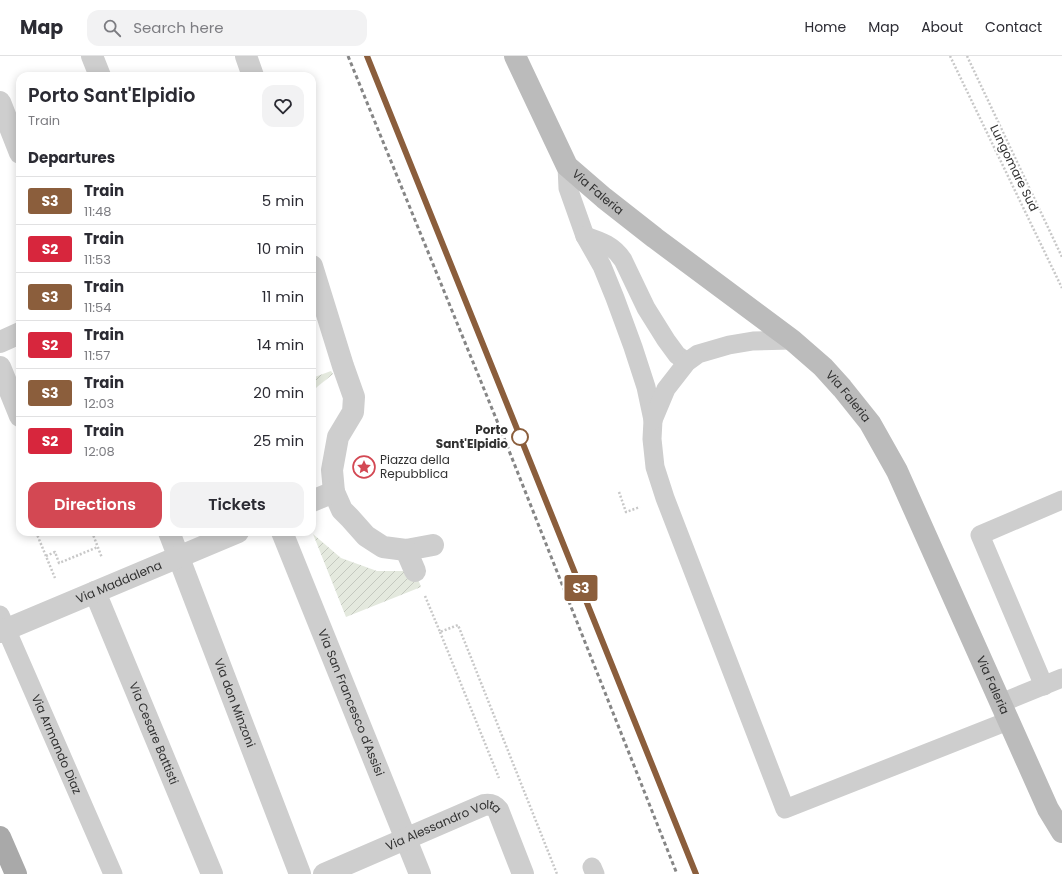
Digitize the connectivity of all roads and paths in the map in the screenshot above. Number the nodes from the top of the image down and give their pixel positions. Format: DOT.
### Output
graph roads {
  1 [pos="92,56"];
  2 [pos="246,56"];
  3 [pos="515,56"];
  4 [pos="950,56"];
  5 [pos="967,56"];
  6 [pos="98,72"];
  7 [pos="252,72"];
  8 [pos="0,102"];
  9 [pos="16,143"];
  10 [pos="567,166"];
  11 [pos="585,236"];
  12 [pos="1062,257"];
  13 [pos="316,279"];
  14 [pos="1062,288"];
  15 [pos="16,335"];
  16 [pos="792,340"];
  17 [pos="0,342"];
  18 [pos="687,362"];
  19 [pos="0,367"];
  20 [pos="16,406"];
  21 [pos="654,420"];
  22 [pos="334,492"];
  23 [pos="619,492"];
  24 [pos="316,499"];
  25 [pos="1062,500"];
  26 [pos="626,512"];
  27 [pos="38,536"];
  28 [pos="94,536"];
  29 [pos="171,536"];
  30 [pos="229,536"];
  31 [pos="284,536"];
  32 [pos="433,545"];
  33 [pos="98,547"];
  34 [pos="406,550"];
  35 [pos="46,556"];
  36 [pos="179,557"];
  37 [pos="102,558"];
  38 [pos="415,571"];
  39 [pos="56,578"];
  40 [pos="95,592"];
  41 [pos="424,593"];
  42 [pos="2,626"];
  43 [pos="440,632"];
  44 [pos="1062,678"];
  45 [pos="1044,686"];
  46 [pos="1004,712"];
  47 [pos="498,810"];
  48 [pos="1062,832"];
  49 [pos="0,838"];
  50 [pos="406,838"];
  51 [pos="16,874"];
  52 [pos="112,874"];
  53 [pos="212,874"];
  54 [pos="300,874"];
  55 [pos="324,874"];
  56 [pos="420,874"];
  57 [pos="524,874"];
  58 [pos="557,874"];
  1 -- 6 [label="street"];
  2 -- 7 [label="street"];
  3 -- 10 [label="street, Via Faleria"];
  4 -- 14 [label="path, Lungomare Sud"];
  5 -- 12 [label="path, Lungomare Sud"];
  8 -- 9 [label="street"];
  10 -- 11 [label="lane"];
  10 -- 16 [label="street, Via Faleria"];
  11 -- 18 [label="lane"];
  11 -- 21 [label="lane"];
  13 -- 22 [label="street"];
  15 -- 17 [label="street"];
  16 -- 18 [label="lane"];
  16 -- 46 [label="street, Via Faleria"];
  18 -- 21 [label="lane"];
  19 -- 20 [label="street"];
  21 -- 46 [label="lane"];
  22 -- 24 [label="street"];
  22 -- 34 [label="street"];
  23 -- 26 [label="path"];
  25 -- 45 [label="lane"];
  27 -- 35 [label="path"];
  28 -- 33 [label="path"];
  29 -- 36 [label="street, Via don Minzoni"];
  30 -- 36 [label="street, Via Maddalena"];
  31 -- 50 [label="street, Via San Francesco d'Assisi"];
  32 -- 34 [label="street"];
  33 -- 35 [label="path"];
  33 -- 37 [label="path"];
  34 -- 38 [label="street"];
  35 -- 39 [label="path"];
  36 -- 40 [label="street, Via Maddalena"];
  36 -- 54 [label="street, Via don Minzoni"];
  40 -- 42 [label="street, Via Maddalena"];
  40 -- 53 [label="street, Via Cesare Battisti"];
  41 -- 43 [label="path"];
  42 -- 52 [label="lane, Via Armando Diaz"];
  43 -- 47 [label="path"];
  43 -- 58 [label="path"];
  44 -- 45 [label="lane"];
  45 -- 46 [label="lane"];
  46 -- 48 [label="street, Via Faleria"];
  47 -- 50 [label="street, Via Alessandro Volta"];
  47 -- 57 [label="street, Via Alessandro Volta"];
  49 -- 51 [label="main road"];
  50 -- 55 [label="street, Via Alessandro Volta"];
  50 -- 56 [label="street, Via San Francesco d'Assisi"];
}
